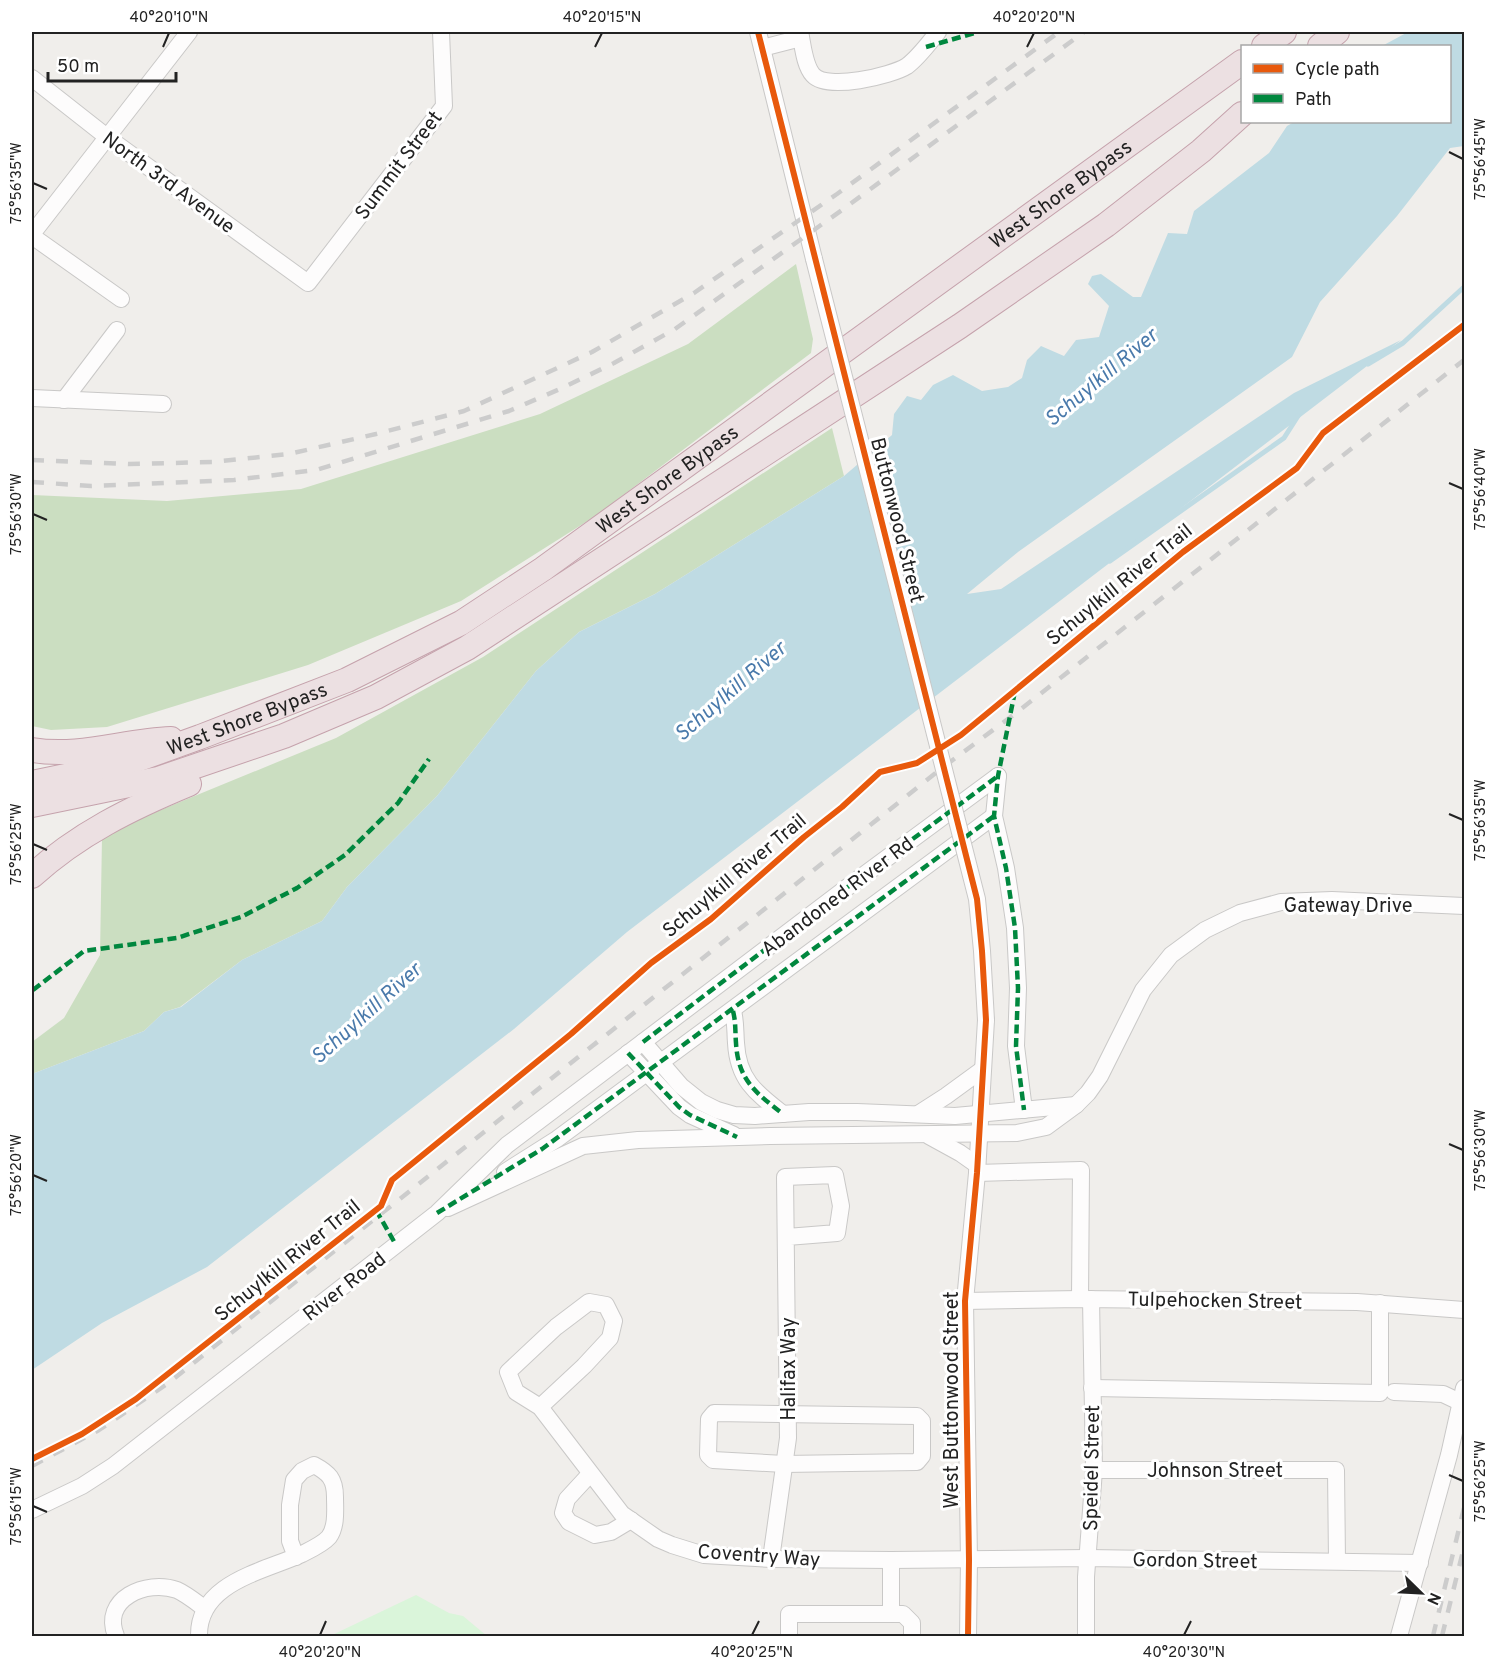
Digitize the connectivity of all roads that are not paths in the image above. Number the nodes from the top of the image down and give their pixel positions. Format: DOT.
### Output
graph roads {
  1 [pos="189,32"];
  2 [pos="441,32"];
  3 [pos="758,32"];
  4 [pos="938,32"];
  5 [pos="1284,32"];
  6 [pos="1337,32"];
  7 [pos="801,35"];
  8 [pos="1265,45"];
  9 [pos="1321,45"];
  10 [pos="762,48"];
  11 [pos="1241,63"];
  12 [pos="32,78"];
  13 [pos="1241,115"];
  14 [pos="107,137"];
  15 [pos="32,235"];
  16 [pos="308,283"];
  17 [pos="121,299"];
  18 [pos="117,330"];
  19 [pos="32,398"];
  20 [pos="64,400"];
  21 [pos="162,404"];
  22 [pos="284,736"];
  23 [pos="200,737"];
  24 [pos="32,750"];
  25 [pos="32,783"];
  26 [pos="32,805"];
  27 [pos="994,816"];
  28 [pos="32,876"];
  29 [pos="1464,906"];
  30 [pos="733,1011"];
  31 [pos="986,1020"];
  32 [pos="643,1042"];
  33 [pos="628,1053"];
  34 [pos="661,1063"];
  35 [pos="983,1069"];
  36 [pos="646,1074"];
  37 [pos="1076,1105"];
  38 [pos="1024,1110"];
  39 [pos="980,1113"];
  40 [pos="783,1114"];
  41 [pos="918,1114"];
  42 [pos="978,1134"];
  43 [pos="925,1135"];
  44 [pos="737,1137"];
  45 [pos="977,1169"];
  46 [pos="437,1213"];
  47 [pos="787,1237"];
  48 [pos="1086,1299"];
  49 [pos="965,1301"];
  50 [pos="1380,1303"];
  51 [pos="1464,1310"];
  52 [pos="1092,1388"];
  53 [pos="1394,1392"];
  54 [pos="1463,1395"];
  55 [pos="540,1407"];
  56 [pos="788,1414"];
  57 [pos="784,1464"];
  58 [pos="1094,1470"];
  59 [pos="590,1474"];
  60 [pos="32,1510"];
  61 [pos="631,1520"];
  62 [pos="296,1557"];
  63 [pos="771,1558"];
  64 [pos="1088,1558"];
  65 [pos="891,1560"];
  66 [pos="969,1560"];
  67 [pos="1336,1561"];
  68 [pos="1420,1563"];
  69 [pos="204,1608"];
  70 [pos="891,1614"];
  71 [pos="116,1636"];
  72 [pos="199,1636"];
  73 [pos="789,1636"];
  74 [pos="912,1636"];
  75 [pos="968,1636"];
  76 [pos="1086,1636"];
  77 [pos="1399,1636"];
  1 -- 14 [label="street"];
  2 -- 16 [label="street, Summit Street"];
  3 -- 10 [label="street, Buttonwood Street"];
  4 -- 7 [label="street"];
  5 -- 8 [label="highway"];
  6 -- 9 [label="highway"];
  7 -- 10 [label="street"];
  10 -- 31 [label="street, Buttonwood Street, bridge"];
  11 -- 23 [label="highway, West Shore Bypass"];
  12 -- 14 [label="street, North 3rd Avenue"];
  13 -- 22 [label="highway, West Shore Bypass"];
  14 -- 15 [label="street"];
  14 -- 16 [label="street, North 3rd Avenue"];
  15 -- 17 [label="street"];
  18 -- 20 [label="street"];
  19 -- 20 [label="street"];
  20 -- 21 [label="street"];
  22 -- 26 [label="highway, West Shore Bypass"];
  22 -- 28 [label="highway"];
  23 -- 24 [label="highway"];
  23 -- 25 [label="highway, West Shore Bypass"];
  27 -- 30 [label="street, Abandoned River Rd"];
  27 -- 32 [label="street, Abandoned River Rd"];
  27 -- 38 [label="street, Abandoned River Rd"];
  29 -- 37 [label="street, Gateway Drive"];
  30 -- 34 [label="street, Abandoned River Rd"];
  30 -- 40 [label="street"];
  31 -- 35 [label="street, West Buttonwood Street"];
  32 -- 33 [label="street, River Road"];
  32 -- 34 [label="street"];
  33 -- 36 [label="street"];
  33 -- 46 [label="street, River Road"];
  34 -- 36 [label="street, Abandoned River Rd"];
  34 -- 40 [label="street"];
  35 -- 39 [label="street, West Buttonwood Street"];
  35 -- 41 [label="street"];
  36 -- 44 [label="street"];
  36 -- 46 [label="street, Abandoned River Rd"];
  37 -- 38 [label="street"];
  37 -- 42 [label="street, Gateway Drive"];
  38 -- 39 [label="street"];
  39 -- 41 [label="street"];
  39 -- 42 [label="street, West Buttonwood Street"];
  40 -- 41 [label="street"];
  42 -- 43 [label="street, Gateway Drive"];
  42 -- 45 [label="street, West Buttonwood Street"];
  43 -- 44 [label="street, Gateway Drive"];
  43 -- 45 [label="street"];
  44 -- 46 [label="street, Gateway Drive"];
  45 -- 48 [label="street, Speidel Street"];
  45 -- 49 [label="street, West Buttonwood Street"];
  46 -- 60 [label="street, River Road"];
  47 -- 47 [label="street, Halifax Way"];
  47 -- 56 [label="street, Halifax Way"];
  48 -- 49 [label="street, Tulpehocken Street"];
  48 -- 50 [label="street, Tulpehocken Street"];
  48 -- 52 [label="street, Speidel Street"];
  49 -- 66 [label="street, West Buttonwood Street"];
  50 -- 51 [label="street, Tulpehocken Street"];
  50 -- 52 [label="street"];
  52 -- 58 [label="street, Speidel Street"];
  53 -- 54 [label="street"];
  54 -- 68 [label="street"];
  55 -- 55 [label="street, Coventry Way"];
  55 -- 59 [label="street, Coventry Way"];
  56 -- 57 [label="street, Halifax Way"];
  56 -- 57 [label="street"];
  56 -- 57 [label="street"];
  57 -- 63 [label="street, Halifax Way"];
  58 -- 64 [label="street, Speidel Street"];
  58 -- 67 [label="street, Johnson Street"];
  59 -- 61 [label="street, Coventry Way"];
  59 -- 61 [label="street"];
  61 -- 63 [label="street, Coventry Way"];
  62 -- 62 [label="street"];
  62 -- 69 [label="street"];
  63 -- 65 [label="street, Coventry Way"];
  64 -- 66 [label="street, Gordon Street"];
  64 -- 67 [label="street, Gordon Street"];
  64 -- 76 [label="street, Speidel Street"];
  65 -- 66 [label="street, Coventry Way"];
  65 -- 70 [label="street"];
  66 -- 75 [label="street, West Buttonwood Street"];
  67 -- 68 [label="street, Gordon Street"];
  68 -- 77 [label="street"];
  69 -- 71 [label="street"];
  69 -- 72 [label="street"];
  70 -- 73 [label="street"];
  70 -- 74 [label="street"];
}
